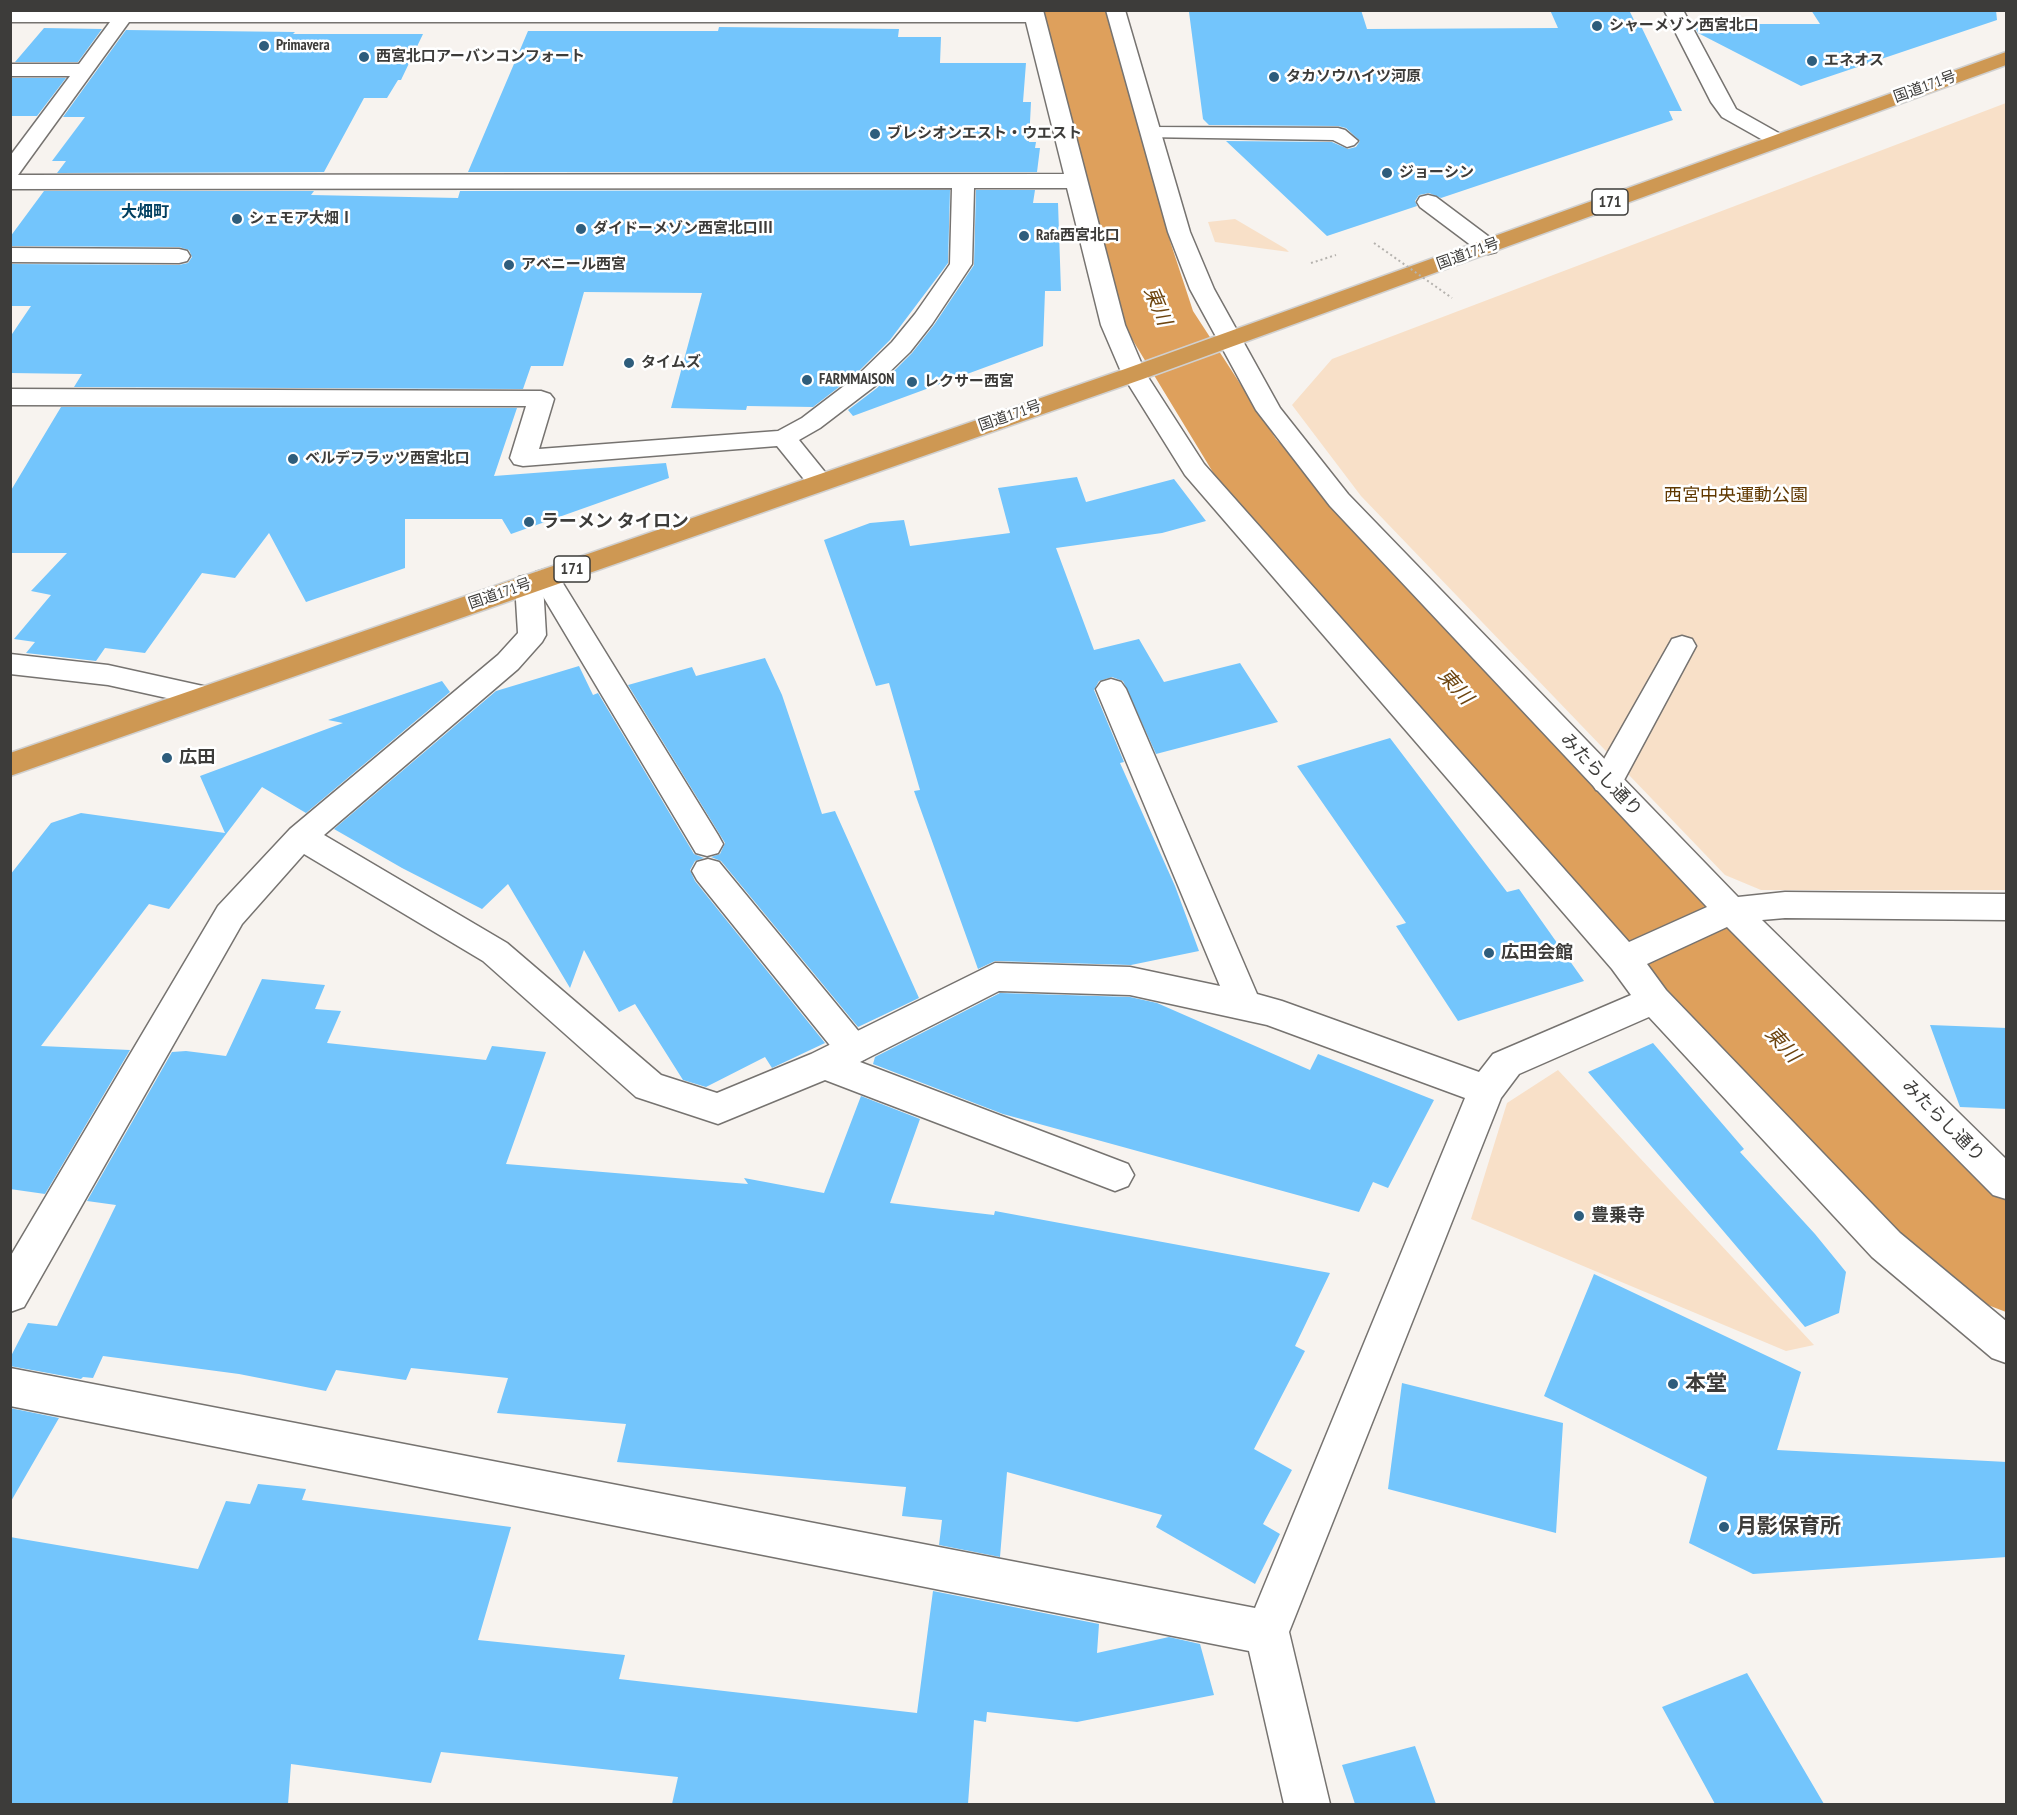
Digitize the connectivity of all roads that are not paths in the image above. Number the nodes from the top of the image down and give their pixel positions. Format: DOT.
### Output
graph roads {
  1 [pos="1114,10"];
  2 [pos="1673,10"];
  3 [pos="582,13"];
  4 [pos="1033,13"];
  5 [pos="126,14"];
  6 [pos="10,16"];
  7 [pos="2007,58"];
  8 [pos="10,70"];
  9 [pos="85,70"];
  10 [pos="1151,133"];
  11 [pos="1342,138"];
  12 [pos="1777,140"];
  13 [pos="10,172"];
  14 [pos="963,181"];
  15 [pos="1077,181"];
  16 [pos="10,182"];
  17 [pos="1428,202"];
  18 [pos="1488,247"];
  19 [pos="10,255"];
  20 [pos="179,256"];
  21 [pos="1221,342"];
  22 [pos="1140,371"];
  23 [pos="10,397"];
  24 [pos="784,438"];
  25 [pos="820,482"];
  26 [pos="537,581"];
  27 [pos="1682,646"];
  28 [pos="10,663"];
  29 [pos="1111,689"];
  30 [pos="203,696"];
  31 [pos="10,765"];
  32 [pos="1607,782"];
  33 [pos="301,837"];
  34 [pos="2007,907"];
  35 [pos="1721,915"];
  36 [pos="1634,955"];
  37 [pos="1654,1000"];
  38 [pos="1245,1006"];
  39 [pos="839,1057"];
  40 [pos="1486,1090"];
  41 [pos="1114,1175"];
  42 [pos="2007,1183"];
  43 [pos="10,1294"];
  44 [pos="2007,1345"];
  45 [pos="10,1387"];
  46 [pos="1267,1632"];
  47 [pos="1307,1804"];
  1 -- 10 [label="street, みたらし通り"];
  2 -- 12 [label="street"];
  3 -- 4 [label="street"];
  3 -- 5 [label="street"];
  4 -- 15 [label="street"];
  5 -- 6 [label="street"];
  5 -- 9 [label="street"];
  7 -- 12 [label="highway, 国道171号 / 171"];
  8 -- 9 [label="street"];
  9 -- 13 [label="street"];
  10 -- 11 [label="street"];
  10 -- 21 [label="street, みたらし通り"];
  12 -- 18 [label="highway, 国道171号 / 171"];
  14 -- 15 [label="street"];
  14 -- 16 [label="street"];
  14 -- 24 [label="street"];
  15 -- 22 [label="street"];
  17 -- 18 [label="street"];
  18 -- 21 [label="highway, 国道171号 / 171"];
  19 -- 20 [label="street"];
  21 -- 22 [label="highway, 国道171号 / 171"];
  21 -- 32 [label="street, みたらし通り"];
  22 -- 25 [label="highway, 国道171号 / 171"];
  22 -- 36 [label="street"];
  23 -- 24 [label="street"];
  24 -- 25 [label="street"];
  25 -- 26 [label="highway, 国道171号 / 171"];
  26 -- 30 [label="highway, 国道171号 / 171"];
  26 -- 33 [label="street"];
  26 -- 39 [label="street"];
  27 -- 32 [label="street"];
  28 -- 30 [label="street"];
  29 -- 38 [label="street"];
  30 -- 31 [label="highway, 国道171号 / 171"];
  32 -- 35 [label="street, みたらし通り"];
  33 -- 39 [label="street"];
  33 -- 43 [label="street"];
  34 -- 35 [label="street"];
  35 -- 36 [label="street"];
  35 -- 42 [label="street, みたらし通り"];
  36 -- 37 [label="street"];
  37 -- 40 [label="street"];
  37 -- 44 [label="street"];
  38 -- 39 [label="street"];
  38 -- 40 [label="street"];
  39 -- 41 [label="street"];
  40 -- 46 [label="street"];
  45 -- 46 [label="street"];
  46 -- 47 [label="street"];
}
